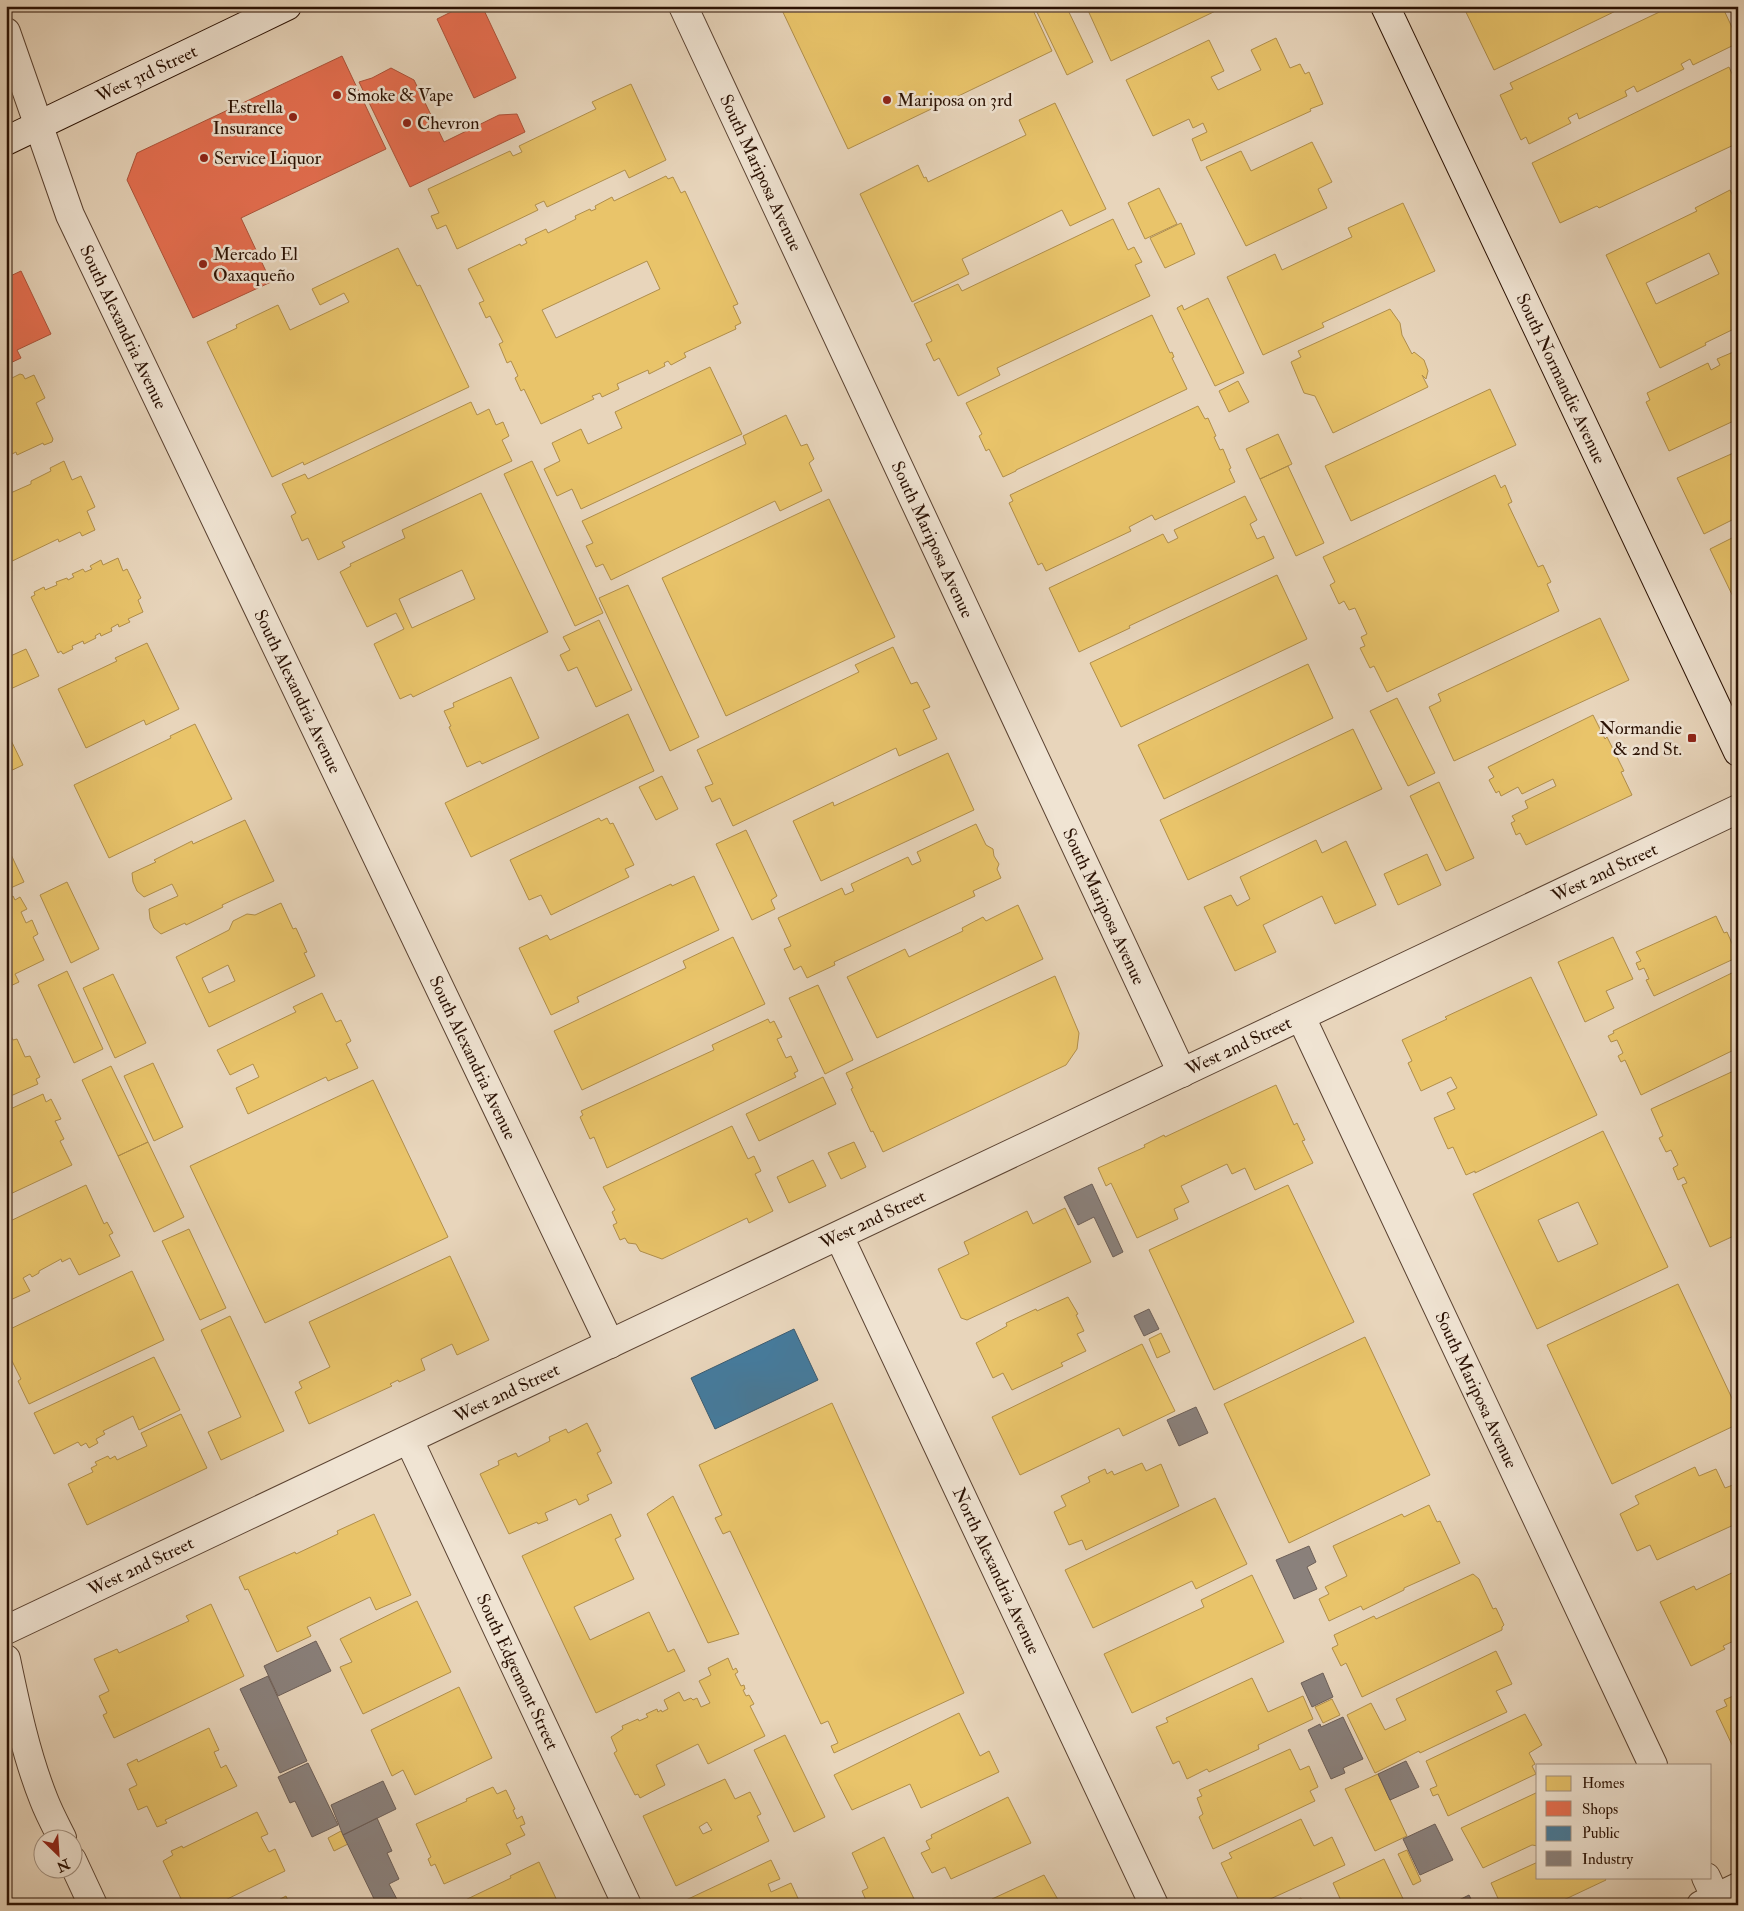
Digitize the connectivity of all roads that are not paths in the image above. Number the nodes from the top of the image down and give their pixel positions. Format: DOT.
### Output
graph roads {
  1 [pos="287,6"];
  2 [pos="683,6"];
  3 [pos="1385,6"];
  4 [pos="6,32"];
  5 [pos="39,126"];
  6 [pos="6,141"];
  7 [pos="1738,752"];
  8 [pos="1738,809"];
  9 [pos="1301,1017"];
  10 [pos="1182,1073"];
  11 [pos="839,1236"];
  12 [pos="610,1344"];
  13 [pos="409,1440"];
  14 [pos="6,1630"];
  15 [pos="6,1660"];
  16 [pos="1653,1764"];
  17 [pos="57,1828"];
  18 [pos="81,1878"];
  19 [pos="94,1905"];
  20 [pos="627,1905"];
  21 [pos="1154,1905"];
  1 -- 5 [label="street, West 3rd Street"];
  2 -- 10 [label="street, South Mariposa Avenue"];
  3 -- 7 [label="street, South Normandie Avenue"];
  4 -- 5 [label="street, South Alexandria Avenue"];
  5 -- 6 [label="street, West 3rd Street"];
  5 -- 12 [label="street, South Alexandria Avenue"];
  8 -- 9 [label="street, West 2nd Street"];
  9 -- 10 [label="street, West 2nd Street"];
  9 -- 16 [label="street, South Mariposa Avenue"];
  10 -- 11 [label="street, West 2nd Street"];
  11 -- 12 [label="street, West 2nd Street"];
  11 -- 21 [label="street, North Alexandria Avenue"];
  12 -- 13 [label="street, West 2nd Street"];
  13 -- 14 [label="street, West 2nd Street"];
  13 -- 20 [label="street, South Edgemont Street"];
  15 -- 17 [label="street"];
  18 -- 19 [label="street"];
}
